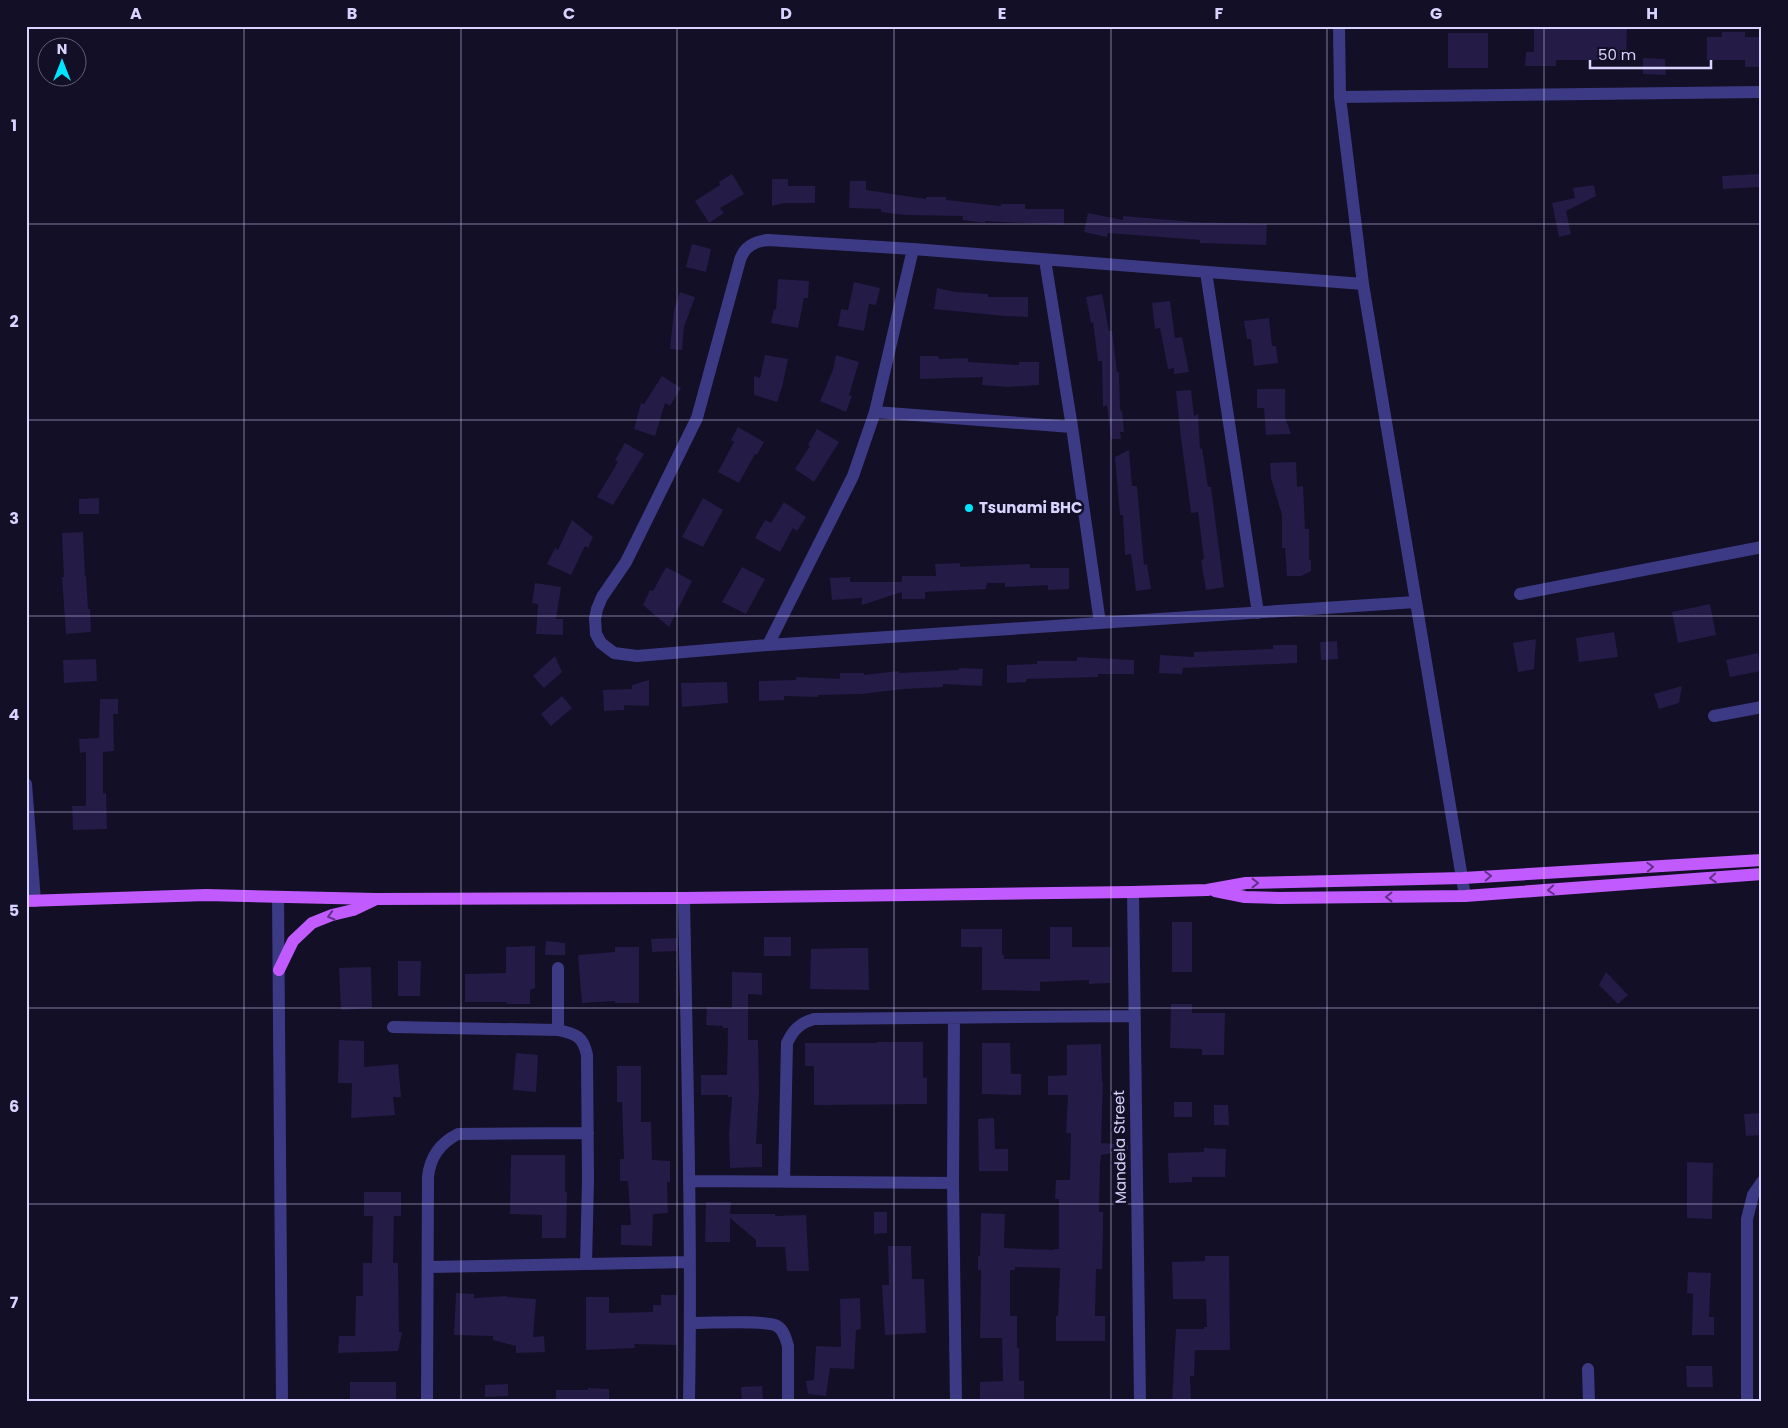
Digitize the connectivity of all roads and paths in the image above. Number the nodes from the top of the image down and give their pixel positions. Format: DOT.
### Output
graph roads {
  1 [pos="1339,26"];
  2 [pos="1762,92"];
  3 [pos="1340,97"];
  4 [pos="913,250"];
  5 [pos="1044,260"];
  6 [pos="1206,272"];
  7 [pos="1363,284"];
  8 [pos="875,412"];
  9 [pos="1072,427"];
  10 [pos="1762,547"];
  11 [pos="1520,594"];
  12 [pos="1415,602"];
  13 [pos="1258,613"];
  14 [pos="1100,623"];
  15 [pos="768,645"];
  16 [pos="1762,707"];
  17 [pos="1714,716"];
  18 [pos="26,784"];
  19 [pos="1762,860"];
  20 [pos="1762,874"];
  21 [pos="1463,878"];
  22 [pos="1207,890"];
  23 [pos="1133,892"];
  24 [pos="278,896"];
  25 [pos="1465,896"];
  26 [pos="684,898"];
  27 [pos="376,899"];
  28 [pos="30,901"];
  29 [pos="558,968"];
  30 [pos="278,970"];
  31 [pos="1134,1016"];
  32 [pos="954,1018"];
  33 [pos="393,1026"];
  34 [pos="558,1030"];
  35 [pos="588,1133"];
  36 [pos="689,1181"];
  37 [pos="784,1181"];
  38 [pos="1762,1182"];
  39 [pos="953,1183"];
  40 [pos="690,1262"];
  41 [pos="586,1264"];
  42 [pos="428,1268"];
  43 [pos="691,1323"];
  44 [pos="1588,1369"];
  45 [pos="282,1402"];
  46 [pos="427,1402"];
  47 [pos="689,1402"];
  48 [pos="788,1402"];
  49 [pos="956,1402"];
  50 [pos="1140,1402"];
  51 [pos="1589,1402"];
  52 [pos="1747,1402"];
  1 -- 3 [label="street"];
  2 -- 3 [label="street"];
  3 -- 7 [label="street"];
  4 -- 5 [label="street"];
  4 -- 8 [label="street"];
  4 -- 15 [label="street"];
  5 -- 6 [label="street"];
  5 -- 9 [label="street"];
  6 -- 7 [label="street"];
  6 -- 13 [label="street"];
  7 -- 12 [label="street"];
  8 -- 9 [label="street"];
  8 -- 15 [label="street"];
  9 -- 14 [label="street"];
  10 -- 11 [label="street"];
  12 -- 13 [label="street"];
  12 -- 21 [label="street"];
  13 -- 14 [label="street"];
  14 -- 15 [label="street"];
  16 -- 17 [label="street"];
  18 -- 28 [label="street"];
  21 -- 19 [label="main road, one-way"];
  20 -- 25 [label="main road, one-way"];
  22 -- 21 [label="main road, one-way"];
  21 -- 25 [label="street"];
  22 -- 23 [label="main road"];
  25 -- 22 [label="main road, one-way"];
  23 -- 26 [label="main road"];
  23 -- 31 [label="street, Mandela Street"];
  24 -- 27 [label="main road"];
  24 -- 28 [label="main road"];
  24 -- 30 [label="street"];
  26 -- 27 [label="main road"];
  26 -- 36 [label="street"];
  27 -- 30 [label="main road, one-way"];
  29 -- 34 [label="street"];
  30 -- 45 [label="street"];
  31 -- 32 [label="street"];
  31 -- 50 [label="street, Mandela Street"];
  32 -- 37 [label="street"];
  32 -- 39 [label="street"];
  33 -- 34 [label="street"];
  34 -- 35 [label="street"];
  35 -- 41 [label="street"];
  35 -- 42 [label="street"];
  36 -- 37 [label="street"];
  36 -- 40 [label="street"];
  37 -- 39 [label="street"];
  38 -- 52 [label="street"];
  39 -- 49 [label="street"];
  40 -- 41 [label="street"];
  40 -- 43 [label="street"];
  41 -- 42 [label="street"];
  42 -- 46 [label="street"];
  43 -- 47 [label="street"];
  43 -- 48 [label="street"];
  44 -- 51 [label="street"];
}
